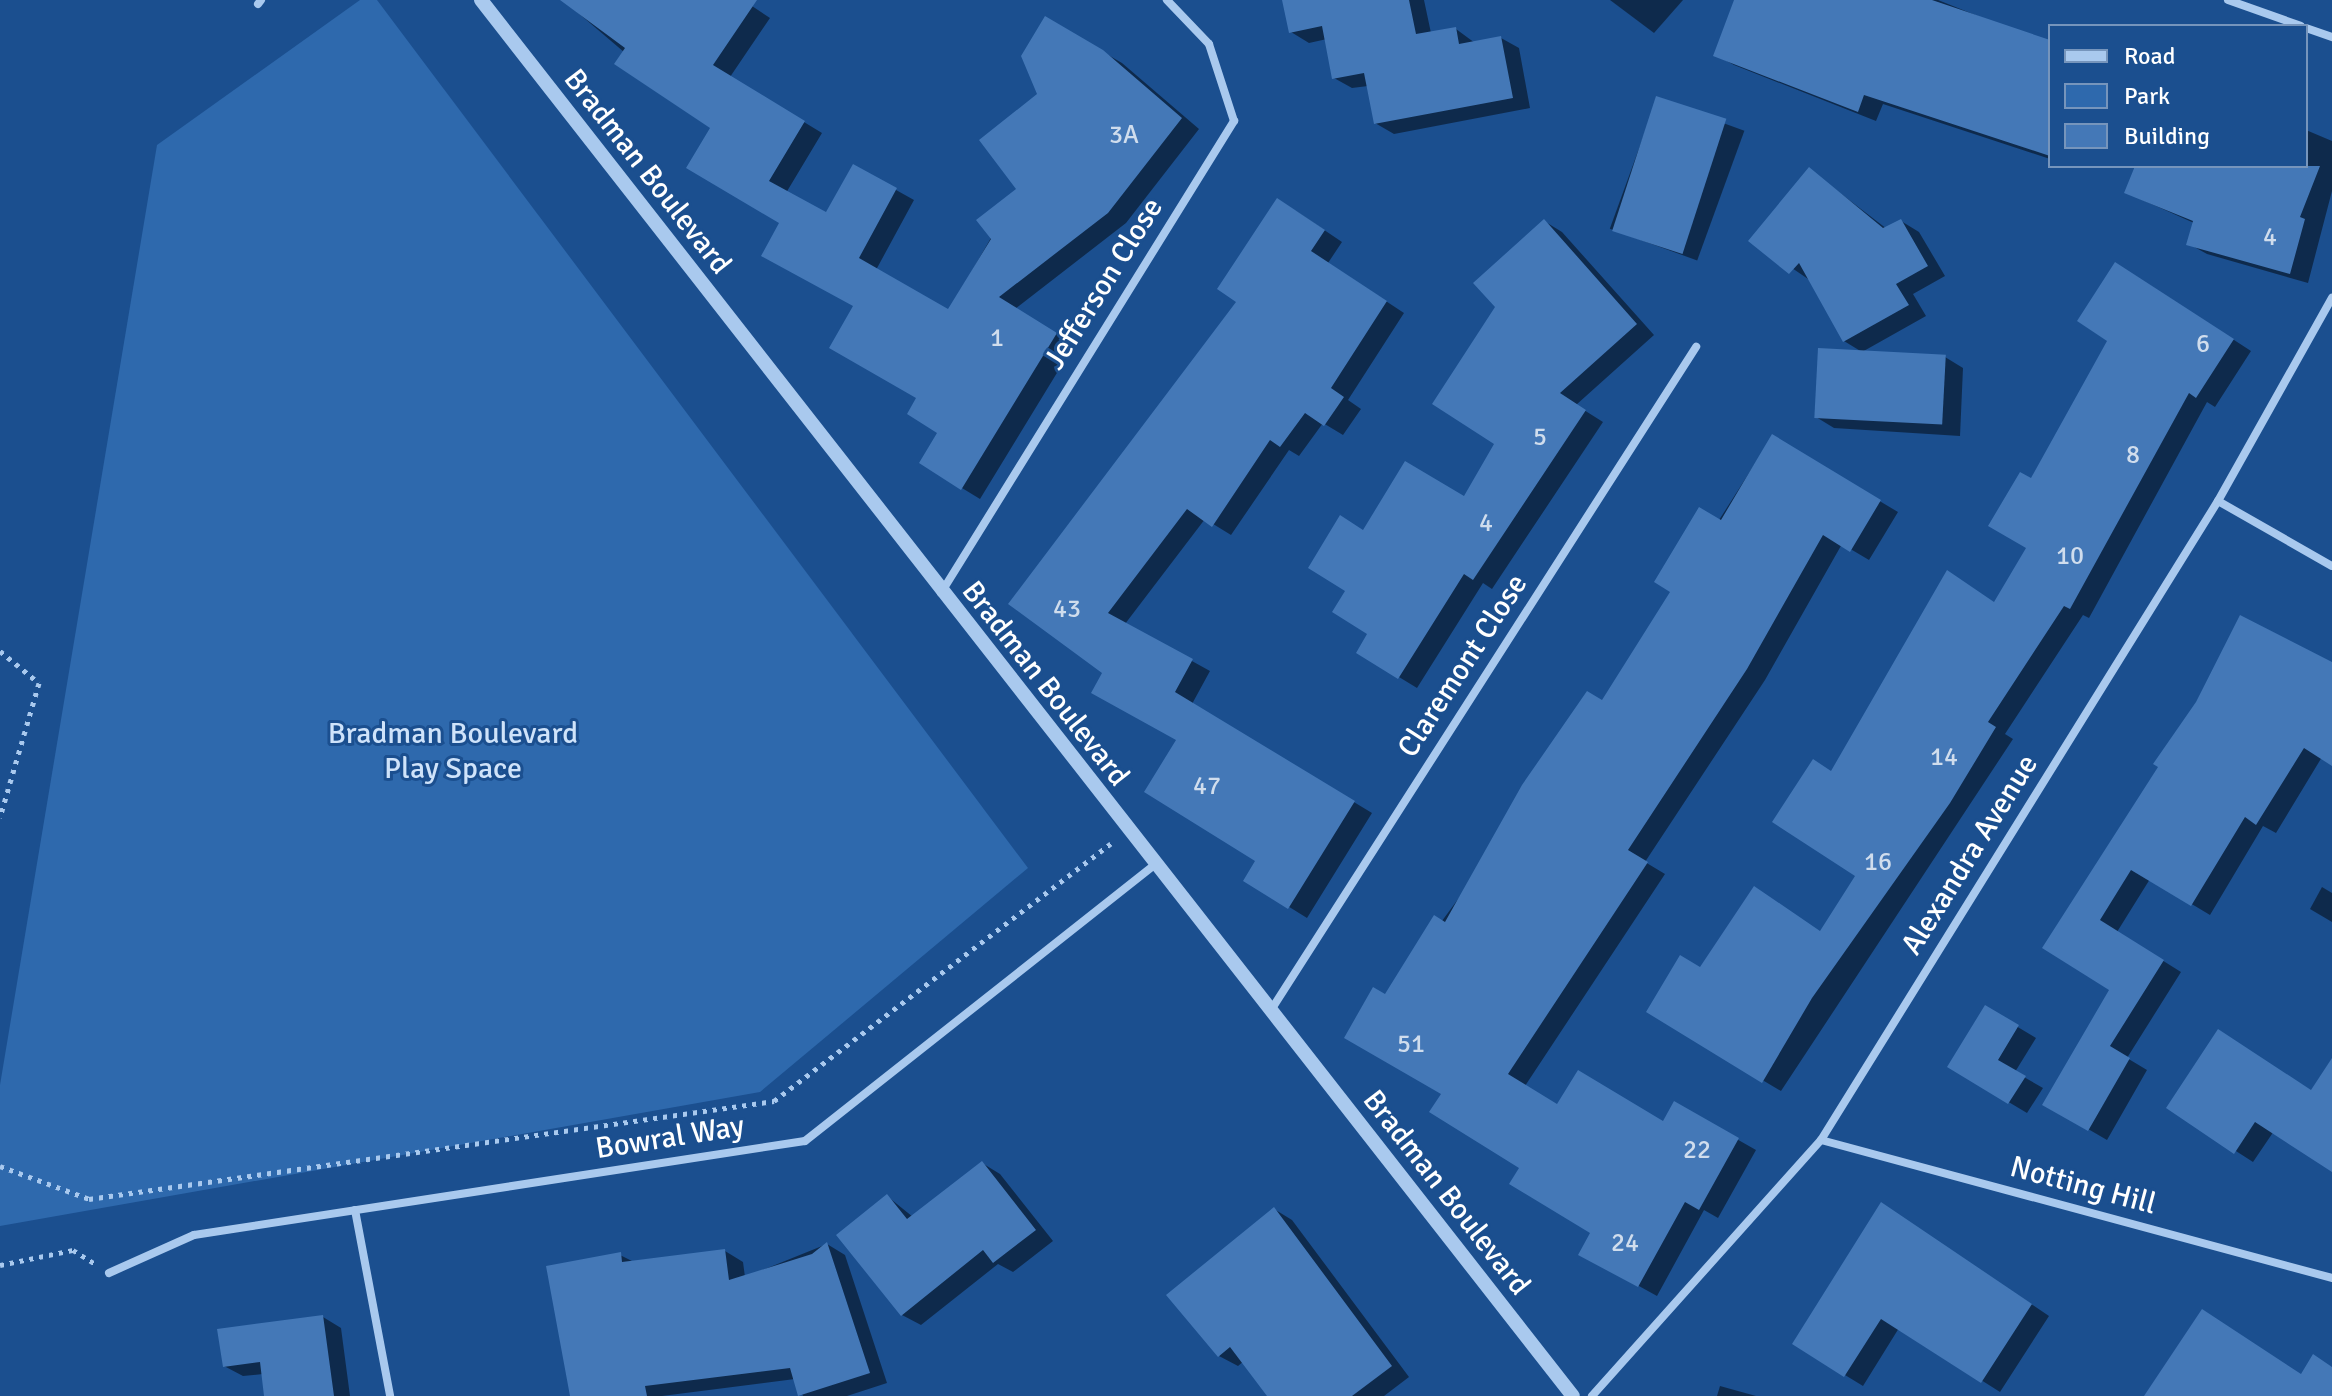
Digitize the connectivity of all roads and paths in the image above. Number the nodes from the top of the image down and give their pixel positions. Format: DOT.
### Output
graph roads {
  1 [pos="481,0"];
  2 [pos="1167,0"];
  3 [pos="2228,0"];
  4 [pos="2295,24"];
  5 [pos="2308,29"];
  6 [pos="2332,37"];
  7 [pos="2332,298"];
  8 [pos="1696,347"];
  9 [pos="2218,501"];
  10 [pos="2332,566"];
  11 [pos="941,593"];
  12 [pos="0,651"];
  13 [pos="0,817"];
  14 [pos="1127,831"];
  15 [pos="1154,865"];
  16 [pos="1270,1012"];
  17 [pos="1821,1140"];
  18 [pos="0,1166"];
  19 [pos="355,1210"];
  20 [pos="0,1265"];
  21 [pos="109,1273"];
  22 [pos="2332,1278"];
  23 [pos="390,1396"];
  24 [pos="1573,1396"];
  25 [pos="1592,1396"];
  1 -- 11 [label="street, Bradman Boulevard"];
  2 -- 11 [label="street, Jefferson Close"];
  3 -- 4 [label="street"];
  5 -- 6 [label="street"];
  7 -- 9 [label="street, Alexandra Avenue"];
  8 -- 16 [label="street, Claremont Close"];
  9 -- 10 [label="street"];
  9 -- 17 [label="street, Alexandra Avenue"];
  11 -- 14 [label="street, Bradman Boulevard"];
  12 -- 13 [label="path"];
  14 -- 15 [label="street, Bradman Boulevard"];
  14 -- 18 [label="path"];
  15 -- 16 [label="street, Bradman Boulevard"];
  15 -- 19 [label="street, Bowral Way"];
  16 -- 24 [label="street, Bradman Boulevard"];
  17 -- 22 [label="street, Notting Hill"];
  17 -- 25 [label="street, Alexandra Avenue"];
  19 -- 21 [label="street, Bowral Way"];
  19 -- 23 [label="street"];
  20 -- 21 [label="path"];
}
